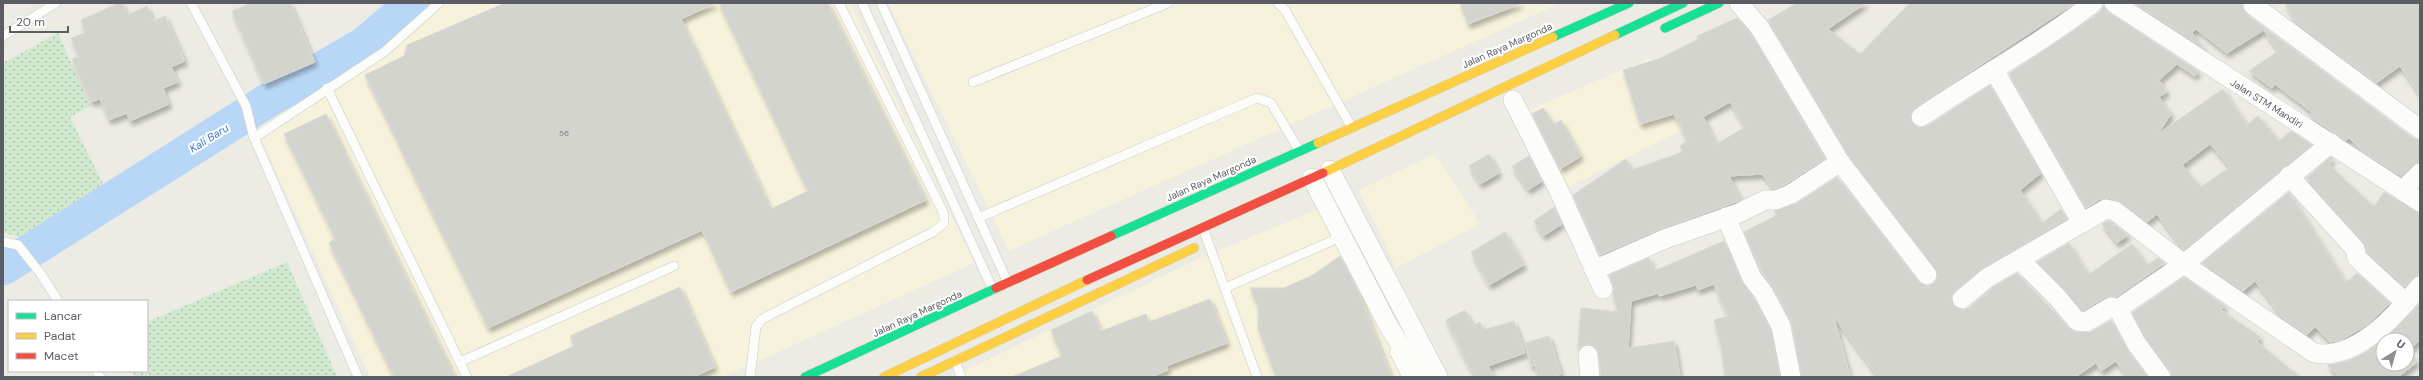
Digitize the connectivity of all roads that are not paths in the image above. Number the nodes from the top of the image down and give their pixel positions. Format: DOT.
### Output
graph roads {
  1 [pos="56,3"];
  2 [pos="191,3"];
  3 [pos="439,3"];
  4 [pos="839,3"];
  5 [pos="862,3"];
  6 [pos="881,3"];
  7 [pos="1168,3"];
  8 [pos="1278,3"];
  9 [pos="1629,3"];
  10 [pos="1683,3"];
  11 [pos="1718,3"];
  12 [pos="1739,3"];
  13 [pos="2093,3"];
  14 [pos="2114,3"];
  15 [pos="2253,5"];
  16 [pos="1655,33"];
  17 [pos="3,36"];
  18 [pos="1994,70"];
  19 [pos="973,82"];
  20 [pos="327,88"];
  21 [pos="1513,100"];
  22 [pos="1922,117"];
  23 [pos="1351,126"];
  24 [pos="2420,129"];
  25 [pos="254,137"];
  26 [pos="2331,143"];
  27 [pos="1299,150"];
  28 [pos="1840,162"];
  29 [pos="2420,173"];
  30 [pos="2289,176"];
  31 [pos="1336,177"];
  32 [pos="1312,186"];
  33 [pos="2403,190"];
  34 [pos="2420,202"];
  35 [pos="1726,217"];
  36 [pos="978,218"];
  37 [pos="2082,223"];
  38 [pos="1203,228"];
  39 [pos="1336,239"];
  40 [pos="1212,240"];
  41 [pos="3,242"];
  42 [pos="2020,260"];
  43 [pos="2184,264"];
  44 [pos="674,266"];
  45 [pos="1594,270"];
  46 [pos="1106,271"];
  47 [pos="1927,275"];
  48 [pos="1008,283"];
  49 [pos="1113,286"];
  50 [pos="2420,286"];
  51 [pos="1225,288"];
  52 [pos="1603,289"];
  53 [pos="993,290"];
  54 [pos="1962,299"];
  55 [pos="57,300"];
  56 [pos="2406,303"];
  57 [pos="2118,308"];
  58 [pos="1020,312"];
  59 [pos="1028,327"];
  60 [pos="950,345"];
  61 [pos="1588,355"];
  62 [pos="955,360"];
  63 [pos="460,362"];
  64 [pos="358,377"];
  65 [pos="467,377"];
  66 [pos="750,377"];
  67 [pos="805,377"];
  68 [pos="884,377"];
  69 [pos="921,377"];
  70 [pos="961,377"];
  71 [pos="1257,377"];
  72 [pos="1407,377"];
  73 [pos="1419,377"];
  74 [pos="1438,377"];
  75 [pos="1590,377"];
  76 [pos="1791,377"];
  77 [pos="2161,377"];
  1 -- 17 [label="lane"];
  2 -- 25 [label="lane"];
  3 -- 20 [label="lane"];
  4 -- 66 [label="lane"];
  5 -- 53 [label="lane"];
  6 -- 36 [label="lane"];
  7 -- 19 [label="lane"];
  8 -- 23 [label="lane"];
  9 -- 23 [label="main road, Jalan Raya Margonda"];
  10 -- 31 [label="main road"];
  11 -- 16 [label="main road"];
  12 -- 28 [label="street"];
  13 -- 18 [label="street"];
  14 -- 26 [label="street, Jalan STM Mandiri"];
  15 -- 24 [label="street"];
  18 -- 22 [label="street"];
  18 -- 37 [label="street"];
  20 -- 25 [label="lane"];
  20 -- 63 [label="lane"];
  21 -- 45 [label="street"];
  23 -- 27 [label="main road, Jalan Raya Margonda"];
  25 -- 64 [label="lane"];
  26 -- 30 [label="street"];
  26 -- 33 [label="street, Jalan STM Mandiri"];
  27 -- 36 [label="lane"];
  27 -- 48 [label="main road, Jalan Raya Margonda"];
  28 -- 35 [label="street"];
  28 -- 47 [label="street"];
  29 -- 33 [label="street"];
  30 -- 43 [label="street"];
  30 -- 56 [label="street"];
  31 -- 32 [label="main road"];
  31 -- 32 [label="main road"];
  31 -- 74 [label="street"];
  32 -- 38 [label="main road"];
  32 -- 39 [label="lane"];
  32 -- 73 [label="street"];
  33 -- 34 [label="street, Jalan STM Mandiri"];
  35 -- 45 [label="street"];
  35 -- 76 [label="street"];
  36 -- 48 [label="lane"];
  37 -- 42 [label="street"];
  37 -- 43 [label="street"];
  38 -- 40 [label="lane"];
  38 -- 46 [label="main road"];
  39 -- 51 [label="lane"];
  39 -- 72 [label="lane"];
  40 -- 49 [label="main road"];
  40 -- 51 [label="lane"];
  41 -- 55 [label="lane"];
  42 -- 54 [label="street"];
  42 -- 57 [label="street"];
  43 -- 56 [label="street"];
  43 -- 57 [label="street"];
  44 -- 63 [label="lane"];
  45 -- 52 [label="street"];
  46 -- 49 [label="main road"];
  46 -- 58 [label="main road"];
  48 -- 53 [label="main road, Jalan Raya Margonda"];
  49 -- 59 [label="main road"];
  50 -- 56 [label="street"];
  51 -- 71 [label="lane"];
  53 -- 67 [label="main road, Jalan Raya Margonda"];
  57 -- 77 [label="street"];
  58 -- 59 [label="main road"];
  58 -- 60 [label="main road"];
  59 -- 62 [label="main road"];
  60 -- 62 [label="lane"];
  60 -- 68 [label="main road"];
  61 -- 75 [label="street"];
  62 -- 69 [label="main road"];
  62 -- 70 [label="lane"];
  63 -- 65 [label="lane"];
}
